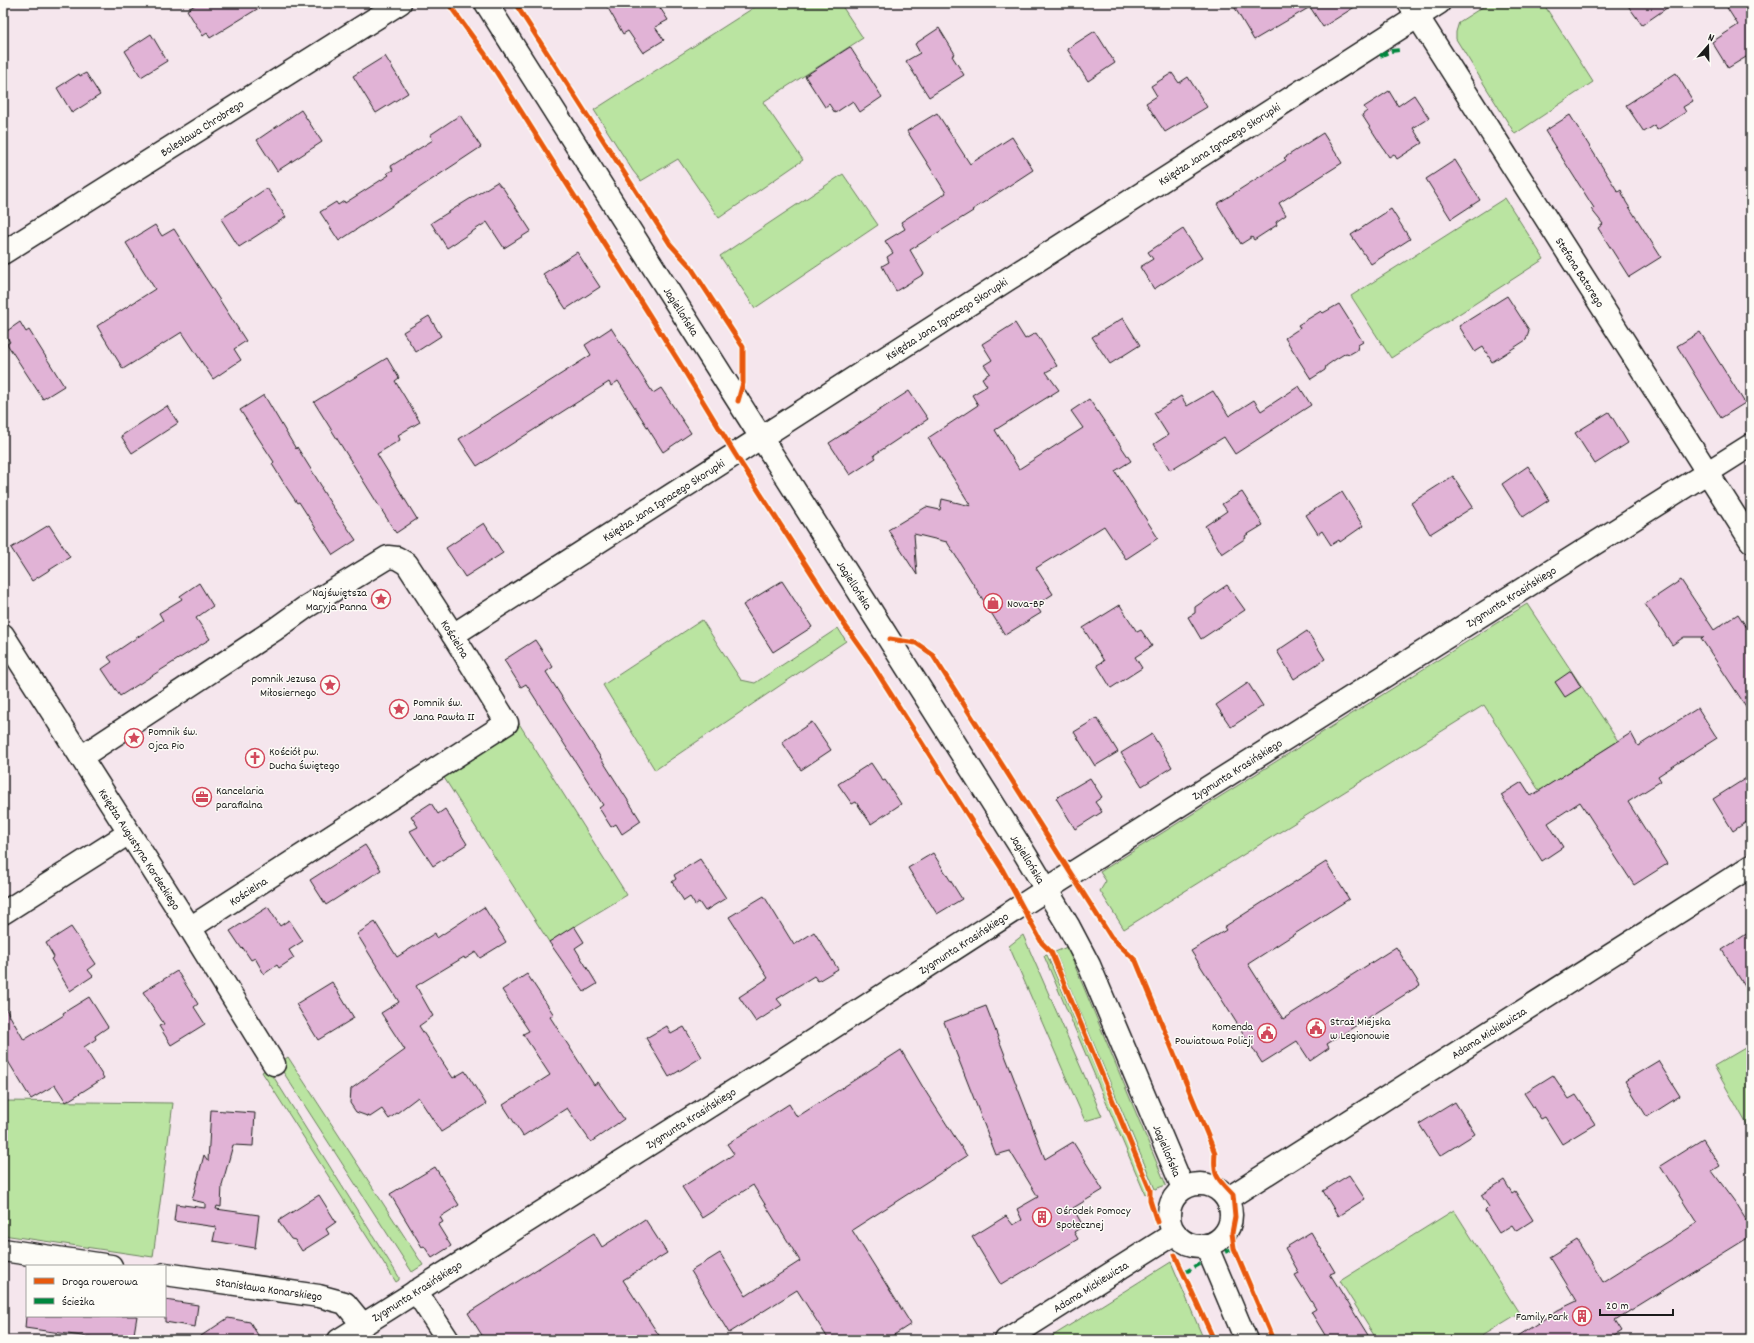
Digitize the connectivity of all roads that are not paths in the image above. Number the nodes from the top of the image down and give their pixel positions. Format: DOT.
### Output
graph roads {
  1 [pos="400,3"];
  2 [pos="486,3"];
  3 [pos="1439,3"];
  4 [pos="1414,10"];
  5 [pos="3,253"];
  6 [pos="761,437"];
  7 [pos="1751,445"];
  8 [pos="1707,474"];
  9 [pos="1751,541"];
  10 [pos="3,635"];
  11 [pos="453,635"];
  12 [pos="81,757"];
  13 [pos="129,833"];
  14 [pos="1751,866"];
  15 [pos="1047,889"];
  16 [pos="3,913"];
  17 [pos="190,928"];
  18 [pos="274,1064"];
  19 [pos="1183,1188"];
  20 [pos="1227,1199"];
  21 [pos="1175,1233"];
  22 [pos="1206,1245"];
  23 [pos="3,1250"];
  24 [pos="104,1265"];
  25 [pos="166,1274"];
  26 [pos="416,1292"];
  27 [pos="363,1325"];
  28 [pos="339,1340"];
  29 [pos="448,1340"];
  30 [pos="1006,1340"];
  31 [pos="1246,1340"];
  1 -- 5 [label="street, Bolesława Chrobrego"];
  2 -- 6 [label="street, Jagiellońska"];
  3 -- 4 [label="street, Księdza Jana Ignacego Skorupki"];
  4 -- 6 [label="street, Księdza Jana Ignacego Skorupki"];
  4 -- 8 [label="street, Stefana Batorego"];
  6 -- 11 [label="street, Księdza Jana Ignacego Skorupki"];
  6 -- 15 [label="street, Jagiellońska"];
  7 -- 8 [label="street, Zygmunta Krasińskiego"];
  8 -- 9 [label="street, Stefana Batorego"];
  8 -- 15 [label="street, Zygmunta Krasińskiego"];
  10 -- 12 [label="street, Księdza Augustyna Kordeckiego"];
  11 -- 12 [label="street, Kościelna"];
  11 -- 17 [label="street, Kościelna"];
  12 -- 13 [label="street, Księdza Augustyna Kordeckiego"];
  13 -- 16 [label="street"];
  13 -- 17 [label="street, Księdza Augustyna Kordeckiego"];
  14 -- 20 [label="street, Adama Mickiewicza"];
  15 -- 19 [label="street, Jagiellońska"];
  15 -- 26 [label="street, Zygmunta Krasińskiego"];
  17 -- 18 [label="street, Księdza Augustyna Kordeckiego"];
  19 -- 20 [label="street"];
  19 -- 21 [label="street"];
  20 -- 22 [label="street"];
  21 -- 22 [label="street"];
  21 -- 30 [label="street, Adama Mickiewicza"];
  22 -- 31 [label="street"];
  23 -- 24 [label="street"];
  25 -- 27 [label="street, Stanisława Konarskiego"];
  26 -- 27 [label="street, Zygmunta Krasińskiego"];
  26 -- 29 [label="street"];
  27 -- 28 [label="street, Zygmunta Krasińskiego"];
}
